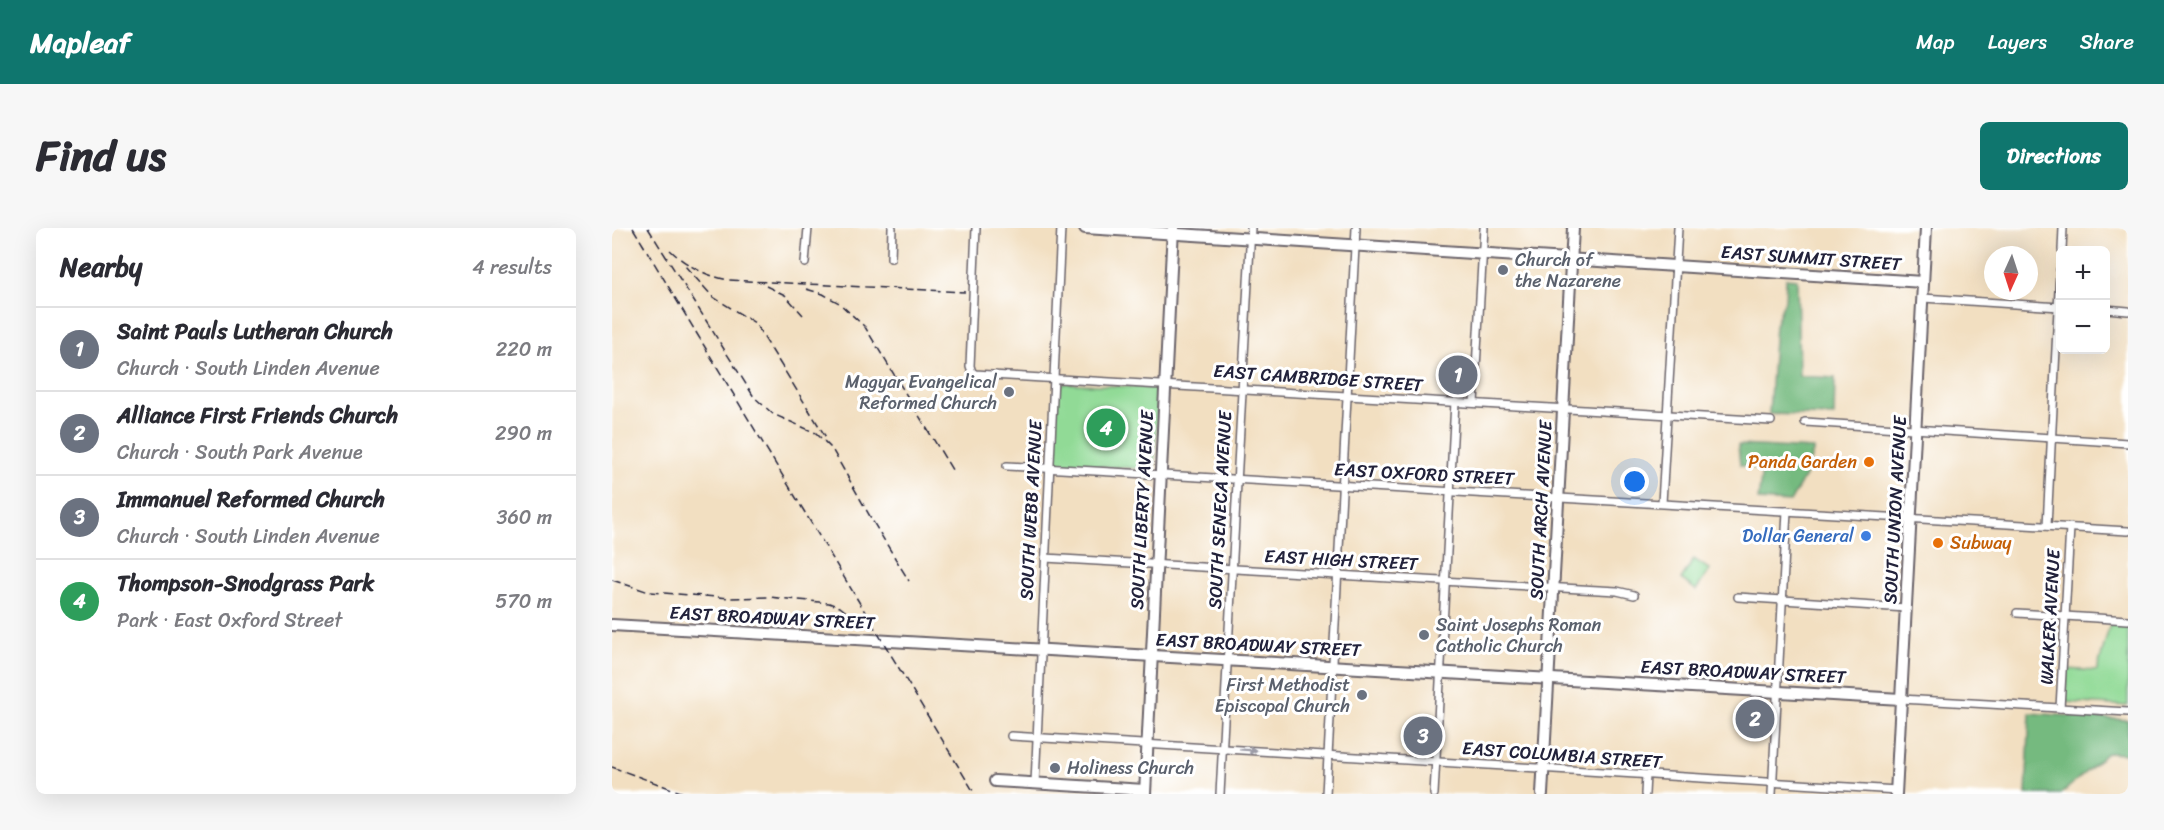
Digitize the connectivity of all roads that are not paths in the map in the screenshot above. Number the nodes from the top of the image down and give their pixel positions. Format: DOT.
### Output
graph roads {
  1 [pos="808,228"];
  2 [pos="892,228"];
  3 [pos="976,228"];
  4 [pos="1061,228"];
  5 [pos="1085,228"];
  6 [pos="1356,228"];
  7 [pos="1484,228"];
  8 [pos="1573,228"];
  9 [pos="1678,228"];
  10 [pos="1926,228"];
  11 [pos="2063,228"];
  12 [pos="1173,230"];
  13 [pos="1250,233"];
  14 [pos="1355,244"];
  15 [pos="2062,246"];
  16 [pos="1483,253"];
  17 [pos="891,258"];
  18 [pos="1571,260"];
  19 [pos="805,263"];
  20 [pos="1677,266"];
  21 [pos="1923,282"];
  22 [pos="1923,298"];
  23 [pos="2056,307"];
  24 [pos="2110,309"];
  25 [pos="2128,310"];
  26 [pos="2057,354"];
  27 [pos="1053,378"];
  28 [pos="1165,384"];
  29 [pos="1241,389"];
  30 [pos="1346,395"];
  31 [pos="1455,402"];
  32 [pos="1474,403"];
  33 [pos="1563,408"];
  34 [pos="1667,414"];
  35 [pos="1771,422"];
  36 [pos="1805,422"];
  37 [pos="1916,429"];
  38 [pos="2051,438"];
  39 [pos="2128,442"];
  40 [pos="1007,466"];
  41 [pos="1050,467"];
  42 [pos="1160,473"];
  43 [pos="1238,478"];
  44 [pos="1342,484"];
  45 [pos="1450,490"];
  46 [pos="1558,497"];
  47 [pos="1662,503"];
  48 [pos="1787,511"];
  49 [pos="1911,518"];
  50 [pos="2047,526"];
  51 [pos="2070,527"];
  52 [pos="2128,531"];
  53 [pos="1045,558"];
  54 [pos="1156,564"];
  55 [pos="1233,568"];
  56 [pos="1337,574"];
  57 [pos="1446,580"];
  58 [pos="1553,587"];
  59 [pos="1634,595"];
  60 [pos="1738,597"];
  61 [pos="1782,600"];
  62 [pos="1906,608"];
  63 [pos="2017,613"];
  64 [pos="2065,616"];
  65 [pos="2128,620"];
  66 [pos="612,625"];
  67 [pos="1041,649"];
  68 [pos="1152,655"];
  69 [pos="1228,660"];
  70 [pos="1333,665"];
  71 [pos="1441,671"];
  72 [pos="1548,678"];
  73 [pos="1777,691"];
  74 [pos="1901,699"];
  75 [pos="2060,708"];
  76 [pos="2128,712"];
  77 [pos="1011,736"];
  78 [pos="1037,738"];
  79 [pos="1147,744"];
  80 [pos="1223,749"];
  81 [pos="1328,755"];
  82 [pos="1436,762"];
  83 [pos="1543,769"];
  84 [pos="1646,775"];
  85 [pos="995,781"];
  86 [pos="1772,783"];
  87 [pos="1035,789"];
  88 [pos="1145,792"];
  89 [pos="1897,792"];
  90 [pos="1220,794"];
  91 [pos="1326,794"];
  92 [pos="1434,794"];
  93 [pos="1542,794"];
  94 [pos="1644,794"];
  95 [pos="1772,794"];
  1 -- 19 [label="street"];
  2 -- 17 [label="street"];
  3 -- 27 [label="street, EAST CAMBRIDGE STREET"];
  4 -- 27 [label="street, SOUTH WEBB AVENUE"];
  5 -- 12 [label="street, EAST SUMMIT STREET"];
  6 -- 14 [label="street"];
  7 -- 16 [label="street"];
  8 -- 18 [label="street, SOUTH ARCH AVENUE"];
  9 -- 20 [label="street"];
  10 -- 21 [label="street, SOUTH UNION AVENUE"];
  11 -- 15 [label="street"];
  12 -- 13 [label="street, EAST SUMMIT STREET"];
  12 -- 28 [label="street, SOUTH LIBERTY AVENUE"];
  13 -- 14 [label="street, EAST SUMMIT STREET"];
  13 -- 29 [label="street, SOUTH SENECA AVENUE"];
  14 -- 16 [label="street, EAST SUMMIT STREET"];
  14 -- 30 [label="street"];
  16 -- 18 [label="street, EAST SUMMIT STREET"];
  16 -- 32 [label="street"];
  18 -- 20 [label="street, EAST SUMMIT STREET"];
  18 -- 33 [label="street, SOUTH ARCH AVENUE"];
  20 -- 21 [label="street, EAST SUMMIT STREET"];
  20 -- 34 [label="street"];
  21 -- 22 [label="street, SOUTH UNION AVENUE"];
  22 -- 23 [label="street"];
  22 -- 37 [label="street, SOUTH UNION AVENUE"];
  24 -- 25 [label="street"];
  26 -- 38 [label="street"];
  27 -- 28 [label="street, EAST CAMBRIDGE STREET"];
  27 -- 41 [label="street, SOUTH WEBB AVENUE"];
  28 -- 29 [label="street, EAST CAMBRIDGE STREET"];
  28 -- 42 [label="street, SOUTH LIBERTY AVENUE"];
  29 -- 30 [label="street, EAST CAMBRIDGE STREET"];
  29 -- 43 [label="street, SOUTH SENECA AVENUE"];
  30 -- 31 [label="street, EAST CAMBRIDGE STREET"];
  30 -- 44 [label="street"];
  31 -- 32 [label="street, EAST CAMBRIDGE STREET"];
  31 -- 45 [label="street"];
  32 -- 33 [label="street, EAST CAMBRIDGE STREET"];
  33 -- 34 [label="street, EAST CAMBRIDGE STREET"];
  33 -- 46 [label="street, SOUTH ARCH AVENUE"];
  34 -- 35 [label="street, EAST CAMBRIDGE STREET"];
  34 -- 47 [label="street"];
  36 -- 37 [label="street"];
  37 -- 38 [label="street"];
  37 -- 49 [label="street, SOUTH UNION AVENUE"];
  38 -- 39 [label="street"];
  38 -- 50 [label="street"];
  40 -- 41 [label="street, EAST OXFORD STREET"];
  41 -- 42 [label="street, EAST OXFORD STREET"];
  41 -- 53 [label="street, SOUTH WEBB AVENUE"];
  42 -- 43 [label="street, EAST OXFORD STREET"];
  42 -- 54 [label="street, SOUTH LIBERTY AVENUE"];
  43 -- 44 [label="street, EAST OXFORD STREET"];
  43 -- 55 [label="street, SOUTH SENECA AVENUE"];
  44 -- 45 [label="street, EAST OXFORD STREET"];
  44 -- 56 [label="street"];
  45 -- 46 [label="street, EAST OXFORD STREET"];
  45 -- 57 [label="street"];
  46 -- 47 [label="street, EAST OXFORD STREET"];
  46 -- 58 [label="street, SOUTH ARCH AVENUE"];
  47 -- 48 [label="street, EAST OXFORD STREET"];
  48 -- 49 [label="street, EAST OXFORD STREET"];
  48 -- 61 [label="street"];
  49 -- 50 [label="street, EAST OXFORD STREET"];
  49 -- 62 [label="street, SOUTH UNION AVENUE"];
  50 -- 51 [label="street, EAST OXFORD STREET"];
  51 -- 52 [label="street, EAST OXFORD STREET"];
  51 -- 64 [label="street, WALKER AVENUE"];
  53 -- 54 [label="street, EAST HIGH STREET"];
  53 -- 67 [label="street, SOUTH WEBB AVENUE"];
  54 -- 55 [label="street, EAST HIGH STREET"];
  54 -- 68 [label="street, SOUTH LIBERTY AVENUE"];
  55 -- 56 [label="street, EAST HIGH STREET"];
  55 -- 69 [label="street, SOUTH SENECA AVENUE"];
  56 -- 57 [label="street, EAST HIGH STREET"];
  56 -- 70 [label="street"];
  57 -- 58 [label="street, EAST HIGH STREET"];
  57 -- 71 [label="street"];
  58 -- 59 [label="street, EAST HIGH STREET"];
  58 -- 72 [label="street, SOUTH ARCH AVENUE"];
  60 -- 61 [label="street"];
  61 -- 62 [label="street"];
  61 -- 73 [label="street"];
  62 -- 74 [label="street, SOUTH UNION AVENUE"];
  63 -- 64 [label="street"];
  64 -- 65 [label="street"];
  64 -- 75 [label="street, WALKER AVENUE"];
  66 -- 67 [label="street, EAST BROADWAY STREET"];
  67 -- 68 [label="street, EAST BROADWAY STREET"];
  67 -- 78 [label="street, SOUTH WEBB AVENUE"];
  68 -- 69 [label="street, EAST BROADWAY STREET"];
  68 -- 79 [label="street, SOUTH LIBERTY AVENUE"];
  69 -- 70 [label="street, EAST BROADWAY STREET"];
  69 -- 80 [label="street, SOUTH SENECA AVENUE"];
  70 -- 71 [label="street, EAST BROADWAY STREET"];
  70 -- 81 [label="street"];
  71 -- 72 [label="street, EAST BROADWAY STREET"];
  71 -- 82 [label="street"];
  72 -- 73 [label="street, EAST BROADWAY STREET"];
  72 -- 83 [label="street, SOUTH ARCH AVENUE"];
  73 -- 74 [label="street, EAST BROADWAY STREET"];
  73 -- 86 [label="street"];
  74 -- 75 [label="street"];
  74 -- 89 [label="street, SOUTH UNION AVENUE"];
  75 -- 76 [label="street"];
  77 -- 78 [label="street, EAST COLUMBIA STREET"];
  78 -- 79 [label="street, EAST COLUMBIA STREET"];
  78 -- 87 [label="street, SOUTH WEBB AVENUE"];
  79 -- 80 [label="street, EAST COLUMBIA STREET"];
  79 -- 88 [label="street, SOUTH LIBERTY AVENUE"];
  80 -- 81 [label="street, EAST COLUMBIA STREET, one-way"];
  80 -- 90 [label="street, SOUTH SENECA AVENUE"];
  81 -- 82 [label="street, EAST COLUMBIA STREET"];
  81 -- 91 [label="street"];
  82 -- 83 [label="street, EAST COLUMBIA STREET"];
  82 -- 92 [label="street"];
  83 -- 84 [label="street, EAST COLUMBIA STREET"];
  83 -- 93 [label="street, SOUTH ARCH AVENUE"];
  84 -- 86 [label="street, EAST COLUMBIA STREET"];
  84 -- 94 [label="street"];
  85 -- 87 [label="street"];
  86 -- 89 [label="street, EAST COLUMBIA STREET"];
  86 -- 95 [label="street"];
  87 -- 88 [label="street"];
}
